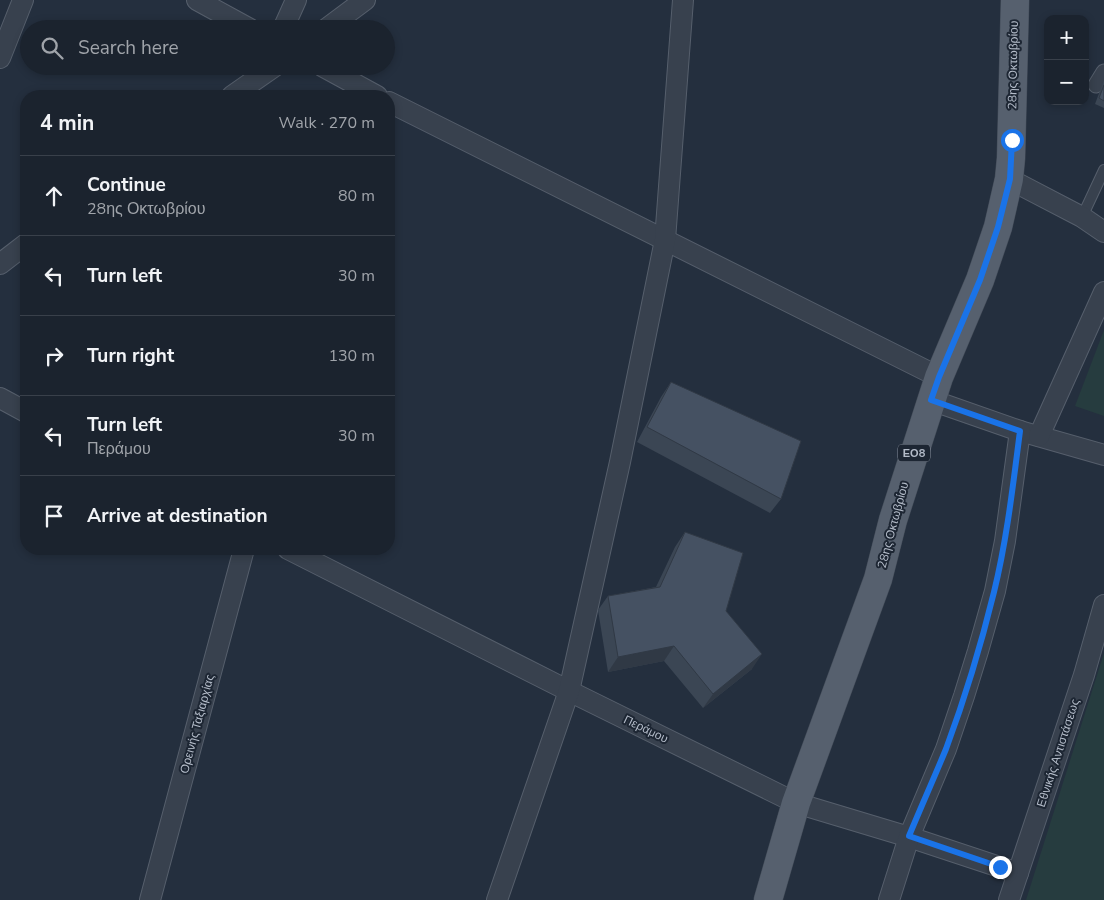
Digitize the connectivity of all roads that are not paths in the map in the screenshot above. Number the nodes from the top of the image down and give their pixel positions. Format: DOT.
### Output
graph roads {
  1 [pos="24,0"];
  2 [pos="197,0"];
  3 [pos="296,0"];
  4 [pos="365,0"];
  5 [pos="683,0"];
  6 [pos="1014,0"];
  7 [pos="234,20"];
  8 [pos="287,20"];
  9 [pos="338,20"];
  10 [pos="0,58"];
  11 [pos="1104,72"];
  12 [pos="262,75"];
  13 [pos="336,75"];
  14 [pos="1096,85"];
  15 [pos="241,90"];
  16 [pos="360,90"];
  17 [pos="395,105"];
  18 [pos="1104,170"];
  19 [pos="1010,179"];
  20 [pos="1082,217"];
  21 [pos="1104,232"];
  22 [pos="665,240"];
  23 [pos="20,249"];
  24 [pos="0,264"];
  25 [pos="1104,292"];
  26 [pos="935,389"];
  27 [pos="0,398"];
  28 [pos="20,409"];
  29 [pos="1030,433"];
  30 [pos="1104,455"];
  31 [pos="242,555"];
  32 [pos="300,555"];
  33 [pos="1104,605"];
  34 [pos="569,691"];
  35 [pos="796,803"];
  36 [pos="909,836"];
  37 [pos="1018,873"];
  38 [pos="150,900"];
  39 [pos="497,900"];
  40 [pos="768,900"];
  41 [pos="888,900"];
  42 [pos="1008,900"];
  1 -- 10 [label="street"];
  2 -- 7 [label="street"];
  3 -- 8 [label="street"];
  4 -- 9 [label="street"];
  5 -- 22 [label="street"];
  6 -- 19 [label="main road, 28ης Οκτωβρίου / ΕΟ8"];
  11 -- 14 [label="street"];
  12 -- 15 [label="street"];
  13 -- 16 [label="street"];
  17 -- 22 [label="street"];
  18 -- 20 [label="lane"];
  19 -- 20 [label="street"];
  19 -- 26 [label="main road, 28ης Οκτωβρίου / ΕΟ8"];
  20 -- 21 [label="street"];
  22 -- 26 [label="street"];
  22 -- 34 [label="street"];
  23 -- 24 [label="street"];
  25 -- 29 [label="street"];
  26 -- 29 [label="street"];
  26 -- 35 [label="main road, 28ης Οκτωβρίου / ΕΟ8"];
  27 -- 28 [label="street"];
  29 -- 30 [label="street"];
  29 -- 36 [label="street"];
  31 -- 38 [label="street, Ορεινής Ταξιαρχίας"];
  32 -- 34 [label="street, Περάμου"];
  33 -- 37 [label="street, Εθνικής Αντιστάσεως"];
  34 -- 35 [label="street, Περάμου"];
  34 -- 39 [label="street"];
  35 -- 36 [label="street, Περάμου"];
  35 -- 40 [label="main road, 28ης Οκτωβρίου / ΕΟ8"];
  36 -- 37 [label="street, Περάμου"];
  36 -- 41 [label="street"];
  37 -- 42 [label="street, Εθνικής Αντιστάσεως"];
}
